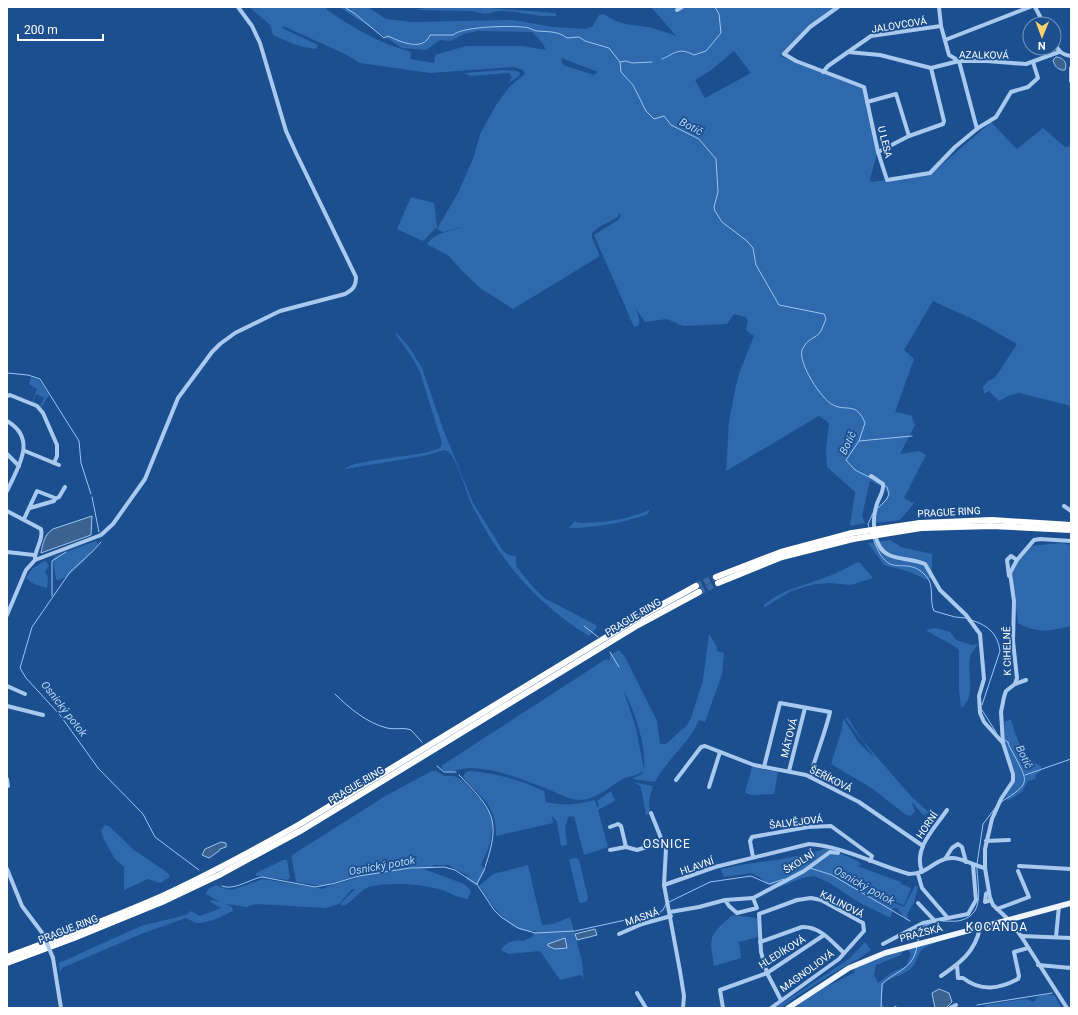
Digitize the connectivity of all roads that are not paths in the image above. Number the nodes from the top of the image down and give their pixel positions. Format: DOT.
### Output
graph roads {
  1 [pos="238,7"];
  2 [pos="682,7"];
  3 [pos="838,7"];
  4 [pos="939,7"];
  5 [pos="1030,7"];
  6 [pos="1035,7"];
  7 [pos="677,10"];
  8 [pos="1040,16"];
  9 [pos="941,26"];
  10 [pos="945,40"];
  11 [pos="848,52"];
  12 [pos="1049,56"];
  13 [pos="959,61"];
  14 [pos="1033,62"];
  15 [pos="931,68"];
  16 [pos="1071,68"];
  17 [pos="823,72"];
  18 [pos="1071,81"];
  19 [pos="867,102"];
  20 [pos="977,129"];
  21 [pos="908,136"];
  22 [pos="878,152"];
  23 [pos="7,396"];
  24 [pos="7,421"];
  25 [pos="25,451"];
  26 [pos="7,454"];
  27 [pos="54,462"];
  28 [pos="60,465"];
  29 [pos="19,466"];
  30 [pos="871,476"];
  31 [pos="65,486"];
  32 [pos="7,491"];
  33 [pos="55,499"];
  34 [pos="1064,506"];
  35 [pos="30,508"];
  36 [pos="7,511"];
  37 [pos="1071,511"];
  38 [pos="24,519"];
  39 [pos="1071,525"];
  40 [pos="921,526"];
  41 [pos="1071,530"];
  42 [pos="1071,542"];
  43 [pos="7,552"];
  44 [pos="35,558"];
  45 [pos="1017,560"];
  46 [pos="1010,579"];
  47 [pos="717,580"];
  48 [pos="698,589"];
  49 [pos="7,615"];
  50 [pos="1026,680"];
  51 [pos="1015,684"];
  52 [pos="7,686"];
  53 [pos="25,694"];
  54 [pos="7,706"];
  55 [pos="805,708"];
  56 [pos="43,715"];
  57 [pos="1004,741"];
  58 [pos="720,752"];
  59 [pos="764,767"];
  60 [pos="789,771"];
  61 [pos="810,777"];
  62 [pos="7,779"];
  63 [pos="676,780"];
  64 [pos="8,786"];
  65 [pos="709,787"];
  66 [pos="947,810"];
  67 [pos="651,813"];
  68 [pos="610,826"];
  69 [pos="1009,840"];
  70 [pos="986,841"];
  71 [pos="663,843"];
  72 [pos="626,846"];
  73 [pos="923,846"];
  74 [pos="610,850"];
  75 [pos="856,856"];
  76 [pos="753,857"];
  77 [pos="945,859"];
  78 [pos="870,861"];
  79 [pos="966,862"];
  80 [pos="976,866"];
  81 [pos="985,868"];
  82 [pos="7,869"];
  83 [pos="1071,870"];
  84 [pos="920,873"];
  85 [pos="664,885"];
  86 [pos="183,889"];
  87 [pos="753,898"];
  88 [pos="725,900"];
  89 [pos="1071,903"];
  90 [pos="918,904"];
  91 [pos="1059,906"];
  92 [pos="997,909"];
  93 [pos="671,914"];
  94 [pos="947,917"];
  95 [pos="1008,919"];
  96 [pos="934,920"];
  97 [pos="865,927"];
  98 [pos="980,928"];
  99 [pos="619,934"];
  100 [pos="824,935"];
  101 [pos="1021,936"];
  102 [pos="1056,937"];
  103 [pos="1071,938"];
  104 [pos="760,942"];
  105 [pos="883,944"];
  106 [pos="1028,948"];
  107 [pos="844,953"];
  108 [pos="7,957"];
  109 [pos="7,963"];
  110 [pos="957,964"];
  111 [pos="1038,965"];
  112 [pos="1071,968"];
  113 [pos="767,973"];
  114 [pos="941,976"];
  115 [pos="637,993"];
  116 [pos="781,1000"];
  117 [pos="956,1005"];
  118 [pos="61,1008"];
  119 [pos="646,1008"];
  120 [pos="683,1008"];
  121 [pos="723,1008"];
  122 [pos="771,1008"];
  123 [pos="788,1008"];
  124 [pos="950,1008"];
  125 [pos="1067,1008"];
  1 -- 44 [label="street"];
  2 -- 7 [label="street"];
  3 -- 17 [label="street, U LESA"];
  4 -- 9 [label="street"];
  5 -- 10 [label="street"];
  6 -- 8 [label="street"];
  9 -- 10 [label="street"];
  9 -- 11 [label="street, JALOVCOVÁ"];
  10 -- 13 [label="street"];
  11 -- 15 [label="street, AZALKOVÁ"];
  11 -- 17 [label="street, JALOVCOVÁ"];
  12 -- 14 [label="street, AZALKOVÁ"];
  13 -- 14 [label="street, AZALKOVÁ"];
  13 -- 15 [label="street, AZALKOVÁ"];
  13 -- 20 [label="street"];
  14 -- 20 [label="street"];
  15 -- 21 [label="street"];
  16 -- 18 [label="street"];
  17 -- 19 [label="street, U LESA"];
  19 -- 21 [label="street"];
  19 -- 22 [label="street, U LESA"];
  20 -- 22 [label="street, U LESA"];
  21 -- 22 [label="street"];
  23 -- 27 [label="street"];
  24 -- 25 [label="street"];
  25 -- 27 [label="street"];
  25 -- 29 [label="street"];
  26 -- 29 [label="street"];
  27 -- 28 [label="street"];
  29 -- 32 [label="street"];
  30 -- 57 [label="street"];
  31 -- 33 [label="street"];
  33 -- 35 [label="street"];
  33 -- 35 [label="street"];
  34 -- 37 [label="street"];
  35 -- 38 [label="street"];
  36 -- 38 [label="street"];
  38 -- 44 [label="street"];
  39 -- 40 [label="highway, PRAGUE RING"];
  40 -- 41 [label="highway, PRAGUE RING"];
  40 -- 47 [label="highway, PRAGUE RING, bridge"];
  42 -- 45 [label="street, K CIHELNĚ"];
  43 -- 44 [label="street"];
  44 -- 49 [label="street"];
  45 -- 46 [label="street, K CIHELNĚ"];
  45 -- 46 [label="street, K CIHELNĚ"];
  46 -- 51 [label="street, K CIHELNĚ"];
  48 -- 86 [label="highway, PRAGUE RING"];
  50 -- 51 [label="street"];
  51 -- 57 [label="street, K CIHELNĚ"];
  52 -- 53 [label="street"];
  54 -- 56 [label="street"];
  55 -- 59 [label="street"];
  55 -- 60 [label="street, MÁTOVÁ"];
  55 -- 61 [label="street"];
  57 -- 70 [label="street, K CIHELNĚ"];
  58 -- 59 [label="street, ŠEŘÍKOVÁ"];
  58 -- 63 [label="street, ŠEŘÍKOVÁ"];
  58 -- 65 [label="street"];
  59 -- 60 [label="street, ŠEŘÍKOVÁ"];
  60 -- 61 [label="street, ŠEŘÍKOVÁ"];
  61 -- 73 [label="street, ŠEŘÍKOVÁ"];
  62 -- 64 [label="street"];
  66 -- 73 [label="street, HORNÍ"];
  67 -- 71 [label="street"];
  68 -- 72 [label="street"];
  69 -- 70 [label="street"];
  70 -- 81 [label="street, K CIHELNĚ"];
  71 -- 72 [label="street"];
  71 -- 85 [label="street"];
  72 -- 74 [label="street"];
  73 -- 84 [label="street, HORNÍ"];
  75 -- 76 [label="street, HLAVNÍ"];
  75 -- 78 [label="street"];
  75 -- 87 [label="street, ŠKOLNÍ"];
  76 -- 78 [label="street, ŠALVĚJOVÁ"];
  76 -- 85 [label="street, HLAVNÍ"];
  77 -- 79 [label="street"];
  77 -- 79 [label="street"];
  77 -- 84 [label="street"];
  78 -- 84 [label="street"];
  79 -- 80 [label="street"];
  80 -- 81 [label="street"];
  80 -- 94 [label="street"];
  81 -- 92 [label="street"];
  82 -- 118 [label="street, bridge"];
  83 -- 92 [label="street"];
  84 -- 94 [label="street"];
  85 -- 93 [label="street"];
  86 -- 108 [label="highway, PRAGUE RING"];
  86 -- 109 [label="highway, PRAGUE RING"];
  87 -- 88 [label="street, ŠKOLNÍ"];
  87 -- 88 [label="street"];
  88 -- 93 [label="street, ŠKOLNÍ"];
  89 -- 91 [label="main road, PRAŽSKÁ"];
  90 -- 96 [label="street"];
  91 -- 95 [label="main road, PRAŽSKÁ"];
  91 -- 102 [label="street"];
  92 -- 95 [label="street"];
  93 -- 99 [label="street, MASNÁ"];
  93 -- 120 [label="street"];
  94 -- 96 [label="street"];
  95 -- 98 [label="main road, PRAŽSKÁ"];
  95 -- 101 [label="street"];
  96 -- 105 [label="street"];
  97 -- 104 [label="street, KALINOVÁ"];
  97 -- 107 [label="street, MAGNOLIOVÁ"];
  98 -- 110 [label="street"];
  98 -- 123 [label="main road, PRAŽSKÁ"];
  100 -- 104 [label="street"];
  100 -- 107 [label="street"];
  100 -- 113 [label="street, HLEDÍKOVÁ"];
  101 -- 102 [label="street"];
  101 -- 106 [label="street"];
  102 -- 103 [label="street"];
  104 -- 113 [label="street, KALINOVÁ"];
  106 -- 110 [label="street"];
  106 -- 111 [label="street"];
  107 -- 116 [label="street, MAGNOLIOVÁ"];
  110 -- 114 [label="street"];
  111 -- 112 [label="street"];
  111 -- 125 [label="street"];
  113 -- 116 [label="street, KALINOVÁ"];
  113 -- 121 [label="street, HLEDÍKOVÁ"];
  115 -- 119 [label="street"];
  116 -- 122 [label="street, MAGNOLIOVÁ"];
  117 -- 124 [label="street"];
}
